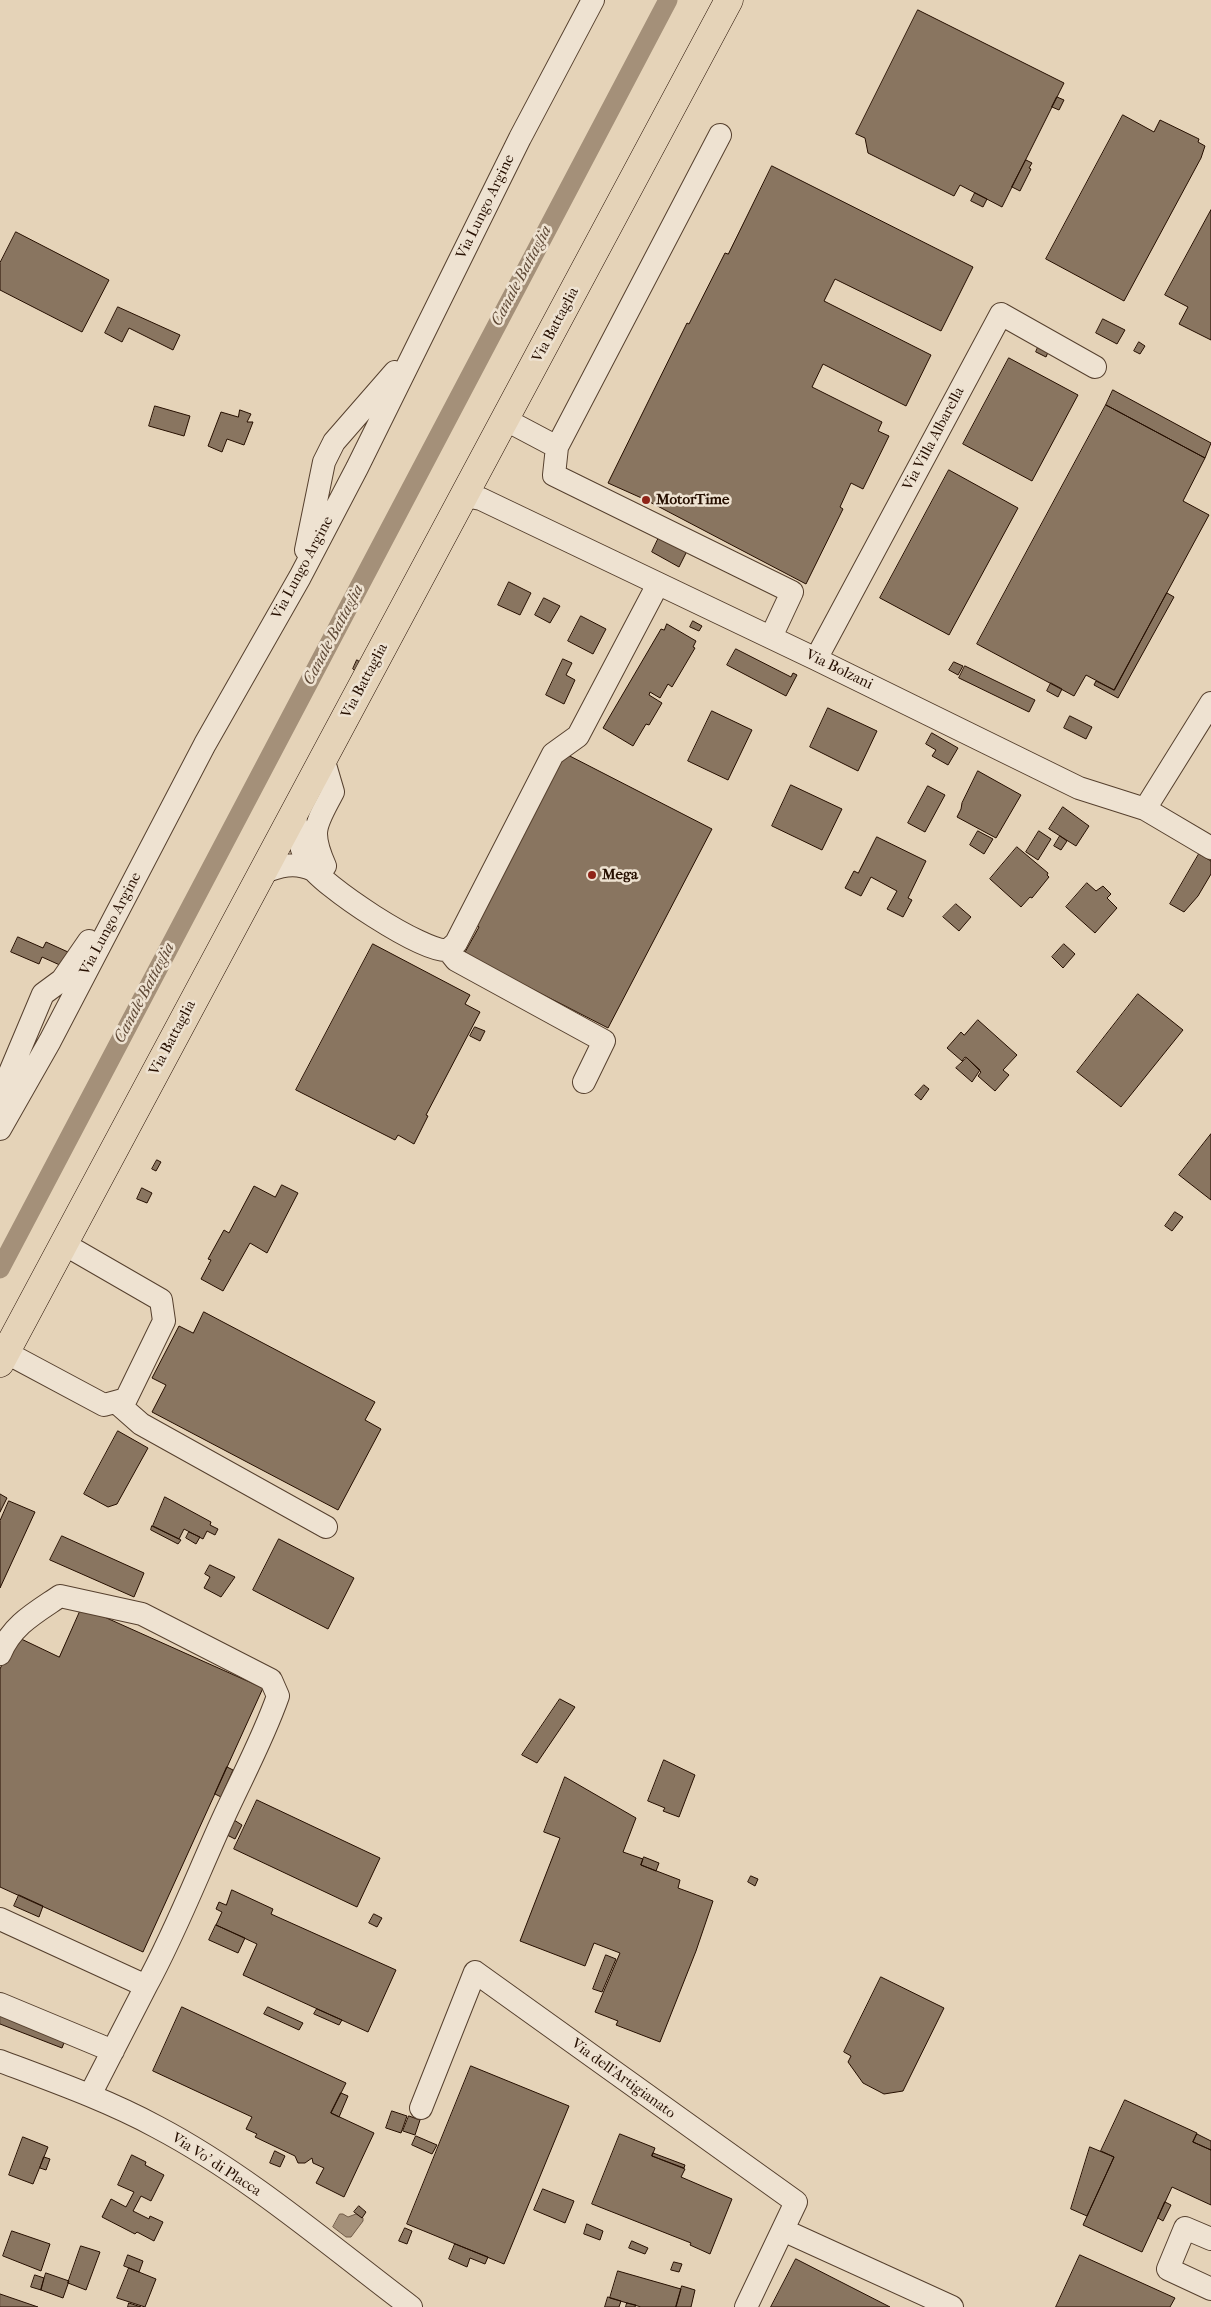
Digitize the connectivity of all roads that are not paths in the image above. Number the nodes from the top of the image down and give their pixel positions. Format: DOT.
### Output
graph roads {
  1 [pos="593,0"];
  2 [pos="729,0"];
  3 [pos="720,135"];
  4 [pos="416,348"];
  5 [pos="1095,367"];
  6 [pos="506,420"];
  7 [pos="557,447"];
  8 [pos="465,496"];
  9 [pos="300,577"];
  10 [pos="658,584"];
  11 [pos="771,637"];
  12 [pos="816,659"];
  13 [pos="1211,703"];
  14 [pos="323,758"];
  15 [pos="1145,809"];
  16 [pos="294,811"];
  17 [pos="1211,848"];
  18 [pos="313,870"];
  19 [pos="261,873"];
  20 [pos="348,900"];
  21 [pos="103,939"];
  22 [pos="448,950"];
  23 [pos="584,1082"];
  24 [pos="0,1096"];
  25 [pos="0,1129"];
  26 [pos="64,1244"];
  27 [pos="3,1358"];
  28 [pos="116,1402"];
  29 [pos="326,1527"];
  30 [pos="0,1654"];
  31 [pos="0,1919"];
  32 [pos="146,1986"];
  33 [pos="0,2004"];
  34 [pos="113,2051"];
  35 [pos="0,2061"];
  36 [pos="90,2095"];
  37 [pos="421,2108"];
  38 [pos="782,2230"];
  39 [pos="1211,2239"];
  40 [pos="1211,2289"];
  41 [pos="411,2307"];
  42 [pos="746,2307"];
  43 [pos="952,2307"];
  44 [pos="1203,2307"];
  1 -- 4 [label="street, Via Lungo Argine"];
  2 -- 6 [label="main road, Via Battaglia"];
  3 -- 7 [label="street"];
  4 -- 9 [label="street, Via Lungo Argine"];
  4 -- 9 [label="street"];
  5 -- 12 [label="street, Via Villa Albarella"];
  6 -- 7 [label="street"];
  6 -- 8 [label="main road, Via Battaglia"];
  7 -- 11 [label="street"];
  8 -- 10 [label="street, Via Bolzani"];
  8 -- 14 [label="main road, Via Battaglia"];
  9 -- 21 [label="street, Via Lungo Argine"];
  10 -- 11 [label="street, Via Bolzani"];
  10 -- 22 [label="street"];
  11 -- 12 [label="street, Via Bolzani"];
  12 -- 15 [label="street, Via Bolzani"];
  13 -- 15 [label="street"];
  14 -- 16 [label="main road, Via Battaglia"];
  14 -- 20 [label="street"];
  15 -- 17 [label="street, Via Bolzani"];
  16 -- 18 [label="street"];
  16 -- 19 [label="main road, Via Battaglia"];
  18 -- 19 [label="street"];
  18 -- 20 [label="street"];
  19 -- 26 [label="main road, Via Battaglia"];
  20 -- 22 [label="street"];
  21 -- 24 [label="street"];
  21 -- 25 [label="street, Via Lungo Argine"];
  22 -- 23 [label="street"];
  26 -- 27 [label="main road, Via Battaglia"];
  26 -- 28 [label="street"];
  27 -- 28 [label="street"];
  28 -- 29 [label="street"];
  30 -- 32 [label="street"];
  31 -- 32 [label="street"];
  32 -- 34 [label="street"];
  33 -- 34 [label="street"];
  34 -- 36 [label="street"];
  35 -- 36 [label="street, Via Vo' di Placca"];
  36 -- 41 [label="street, Via Vo' di Placca"];
  37 -- 38 [label="street, Via dell'Artigianato"];
  38 -- 42 [label="street, Via dell'Artigianato"];
  38 -- 43 [label="street"];
  39 -- 40 [label="street"];
  40 -- 44 [label="street"];
}
